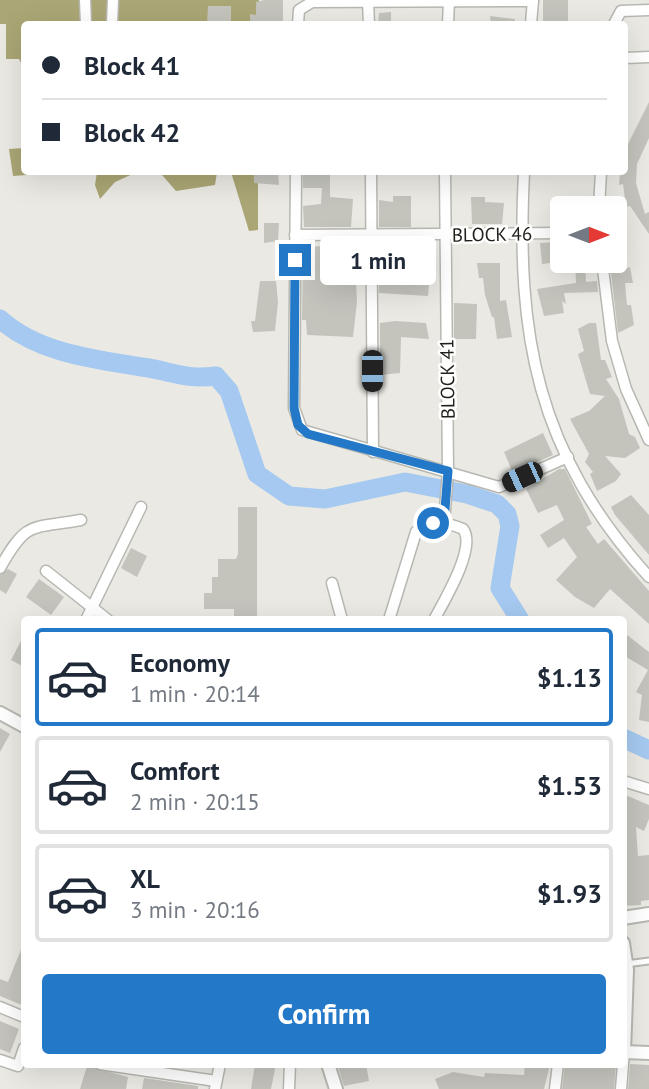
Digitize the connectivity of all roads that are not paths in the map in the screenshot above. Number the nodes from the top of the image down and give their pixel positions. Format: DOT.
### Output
graph roads {
  1 [pos="85,0"];
  2 [pos="113,0"];
  3 [pos="533,0"];
  4 [pos="449,1"];
  5 [pos="368,2"];
  6 [pos="649,10"];
  7 [pos="86,21"];
  8 [pos="112,21"];
  9 [pos="298,21"];
  10 [pos="369,21"];
  11 [pos="448,21"];
  12 [pos="531,21"];
  13 [pos="616,21"];
  14 [pos="649,57"];
  15 [pos="628,58"];
  16 [pos="296,175"];
  17 [pos="371,175"];
  18 [pos="445,175"];
  19 [pos="524,175"];
  20 [pos="601,175"];
  21 [pos="600,196"];
  22 [pos="521,233"];
  23 [pos="550,233"];
  24 [pos="295,235"];
  25 [pos="444,235"];
  26 [pos="371,236"];
  27 [pos="604,273"];
  28 [pos="646,428"];
  29 [pos="649,440"];
  30 [pos="373,452"];
  31 [pos="568,457"];
  32 [pos="448,471"];
  33 [pos="141,507"];
  34 [pos="81,520"];
  35 [pos="444,522"];
  36 [pos="0,568"];
  37 [pos="47,571"];
  38 [pos="649,577"];
  39 [pos="332,583"];
  40 [pos="92,609"];
  41 [pos="88,616"];
  42 [pos="102,616"];
  43 [pos="341,616"];
  44 [pos="390,616"];
  45 [pos="436,616"];
  46 [pos="0,713"];
  47 [pos="21,724"];
  48 [pos="627,782"];
  49 [pos="649,789"];
  50 [pos="649,914"];
  51 [pos="627,917"];
  52 [pos="649,961"];
  53 [pos="627,964"];
  54 [pos="0,1007"];
  55 [pos="21,1016"];
  56 [pos="627,1052"];
  57 [pos="649,1052"];
  58 [pos="21,1057"];
  59 [pos="0,1060"];
  60 [pos="122,1068"];
  61 [pos="290,1068"];
  62 [pos="329,1068"];
  63 [pos="558,1068"];
  64 [pos="623,1068"];
  65 [pos="215,1085"];
  66 [pos="289,1089"];
  67 [pos="336,1089"];
  68 [pos="555,1089"];
  69 [pos="621,1089"];
  1 -- 7 [label="street"];
  2 -- 8 [label="street"];
  3 -- 4 [label="street"];
  3 -- 12 [label="street"];
  4 -- 5 [label="street"];
  4 -- 11 [label="street"];
  5 -- 9 [label="street"];
  5 -- 10 [label="street"];
  6 -- 13 [label="street"];
  14 -- 15 [label="street"];
  16 -- 24 [label="street"];
  17 -- 26 [label="street"];
  18 -- 25 [label="street, BLOCK 41"];
  19 -- 22 [label="street"];
  20 -- 21 [label="street"];
  22 -- 23 [label="street, BLOCK 46"];
  22 -- 25 [label="street, BLOCK 46"];
  22 -- 31 [label="street"];
  24 -- 26 [label="street, BLOCK 46"];
  24 -- 30 [label="street"];
  25 -- 26 [label="street, BLOCK 46"];
  25 -- 32 [label="street, BLOCK 41"];
  26 -- 30 [label="street"];
  27 -- 28 [label="street"];
  28 -- 29 [label="street"];
  30 -- 32 [label="street"];
  31 -- 32 [label="street"];
  31 -- 38 [label="street"];
  32 -- 35 [label="street, BLOCK 41"];
  33 -- 40 [label="street"];
  34 -- 36 [label="street"];
  35 -- 44 [label="street"];
  35 -- 45 [label="street"];
  37 -- 40 [label="street"];
  39 -- 43 [label="street"];
  40 -- 41 [label="street"];
  40 -- 42 [label="street"];
  46 -- 47 [label="street"];
  48 -- 49 [label="street"];
  50 -- 51 [label="street"];
  52 -- 53 [label="lane"];
  54 -- 55 [label="street"];
  56 -- 57 [label="street"];
  58 -- 59 [label="street"];
  60 -- 65 [label="street"];
  61 -- 66 [label="street"];
  62 -- 67 [label="street"];
  63 -- 68 [label="street"];
  64 -- 69 [label="street"];
}
